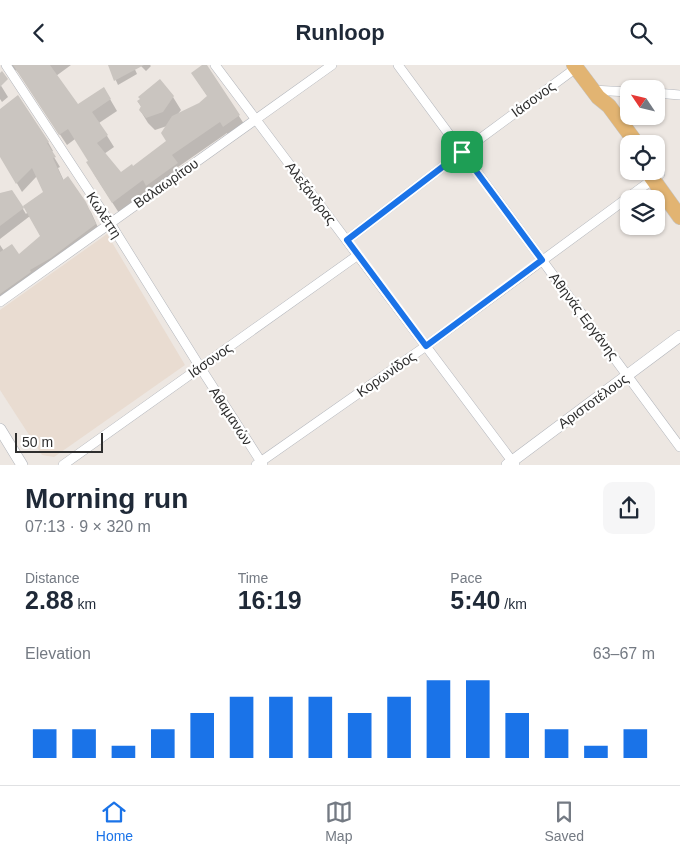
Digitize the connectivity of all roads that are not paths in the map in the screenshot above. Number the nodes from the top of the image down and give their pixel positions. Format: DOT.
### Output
graph roads {
  1 [pos="6,65"];
  2 [pos="215,65"];
  3 [pos="332,65"];
  4 [pos="398,65"];
  5 [pos="575,66"];
  6 [pos="620,93"];
  7 [pos="595,94"];
  8 [pos="665,94"];
  9 [pos="680,95"];
  10 [pos="256,119"];
  11 [pos="621,135"];
  12 [pos="630,135"];
  13 [pos="462,152"];
  14 [pos="646,180"];
  15 [pos="658,180"];
  16 [pos="660,180"];
  17 [pos="680,202"];
  18 [pos="680,217"];
  19 [pos="110,223"];
  20 [pos="347,240"];
  21 [pos="358,255"];
  22 [pos="542,260"];
  23 [pos="0,302"];
  24 [pos="680,336"];
  25 [pos="426,346"];
  26 [pos="200,367"];
  27 [pos="628,375"];
  28 [pos="0,429"];
  29 [pos="680,447"];
  30 [pos="260,464"];
  31 [pos="511,464"];
  32 [pos="22,465"];
  33 [pos="63,465"];
  1 -- 19 [label="street, Κωλέττη"];
  2 -- 10 [label="street, Αλεξάνδρας"];
  3 -- 10 [label="street, Βαλαωρίτου"];
  4 -- 13 [label="street, Αθηνάς Εργάνης"];
  5 -- 7 [label="main road"];
  5 -- 13 [label="street, Ιάσονος"];
  6 -- 7 [label="street"];
  7 -- 11 [label="main road"];
  7 -- 12 [label="main road"];
  8 -- 9 [label="street"];
  10 -- 19 [label="street, Βαλαωρίτου"];
  10 -- 20 [label="street, Αλεξάνδρας"];
  13 -- 20 [label="street, Ιάσονος"];
  13 -- 22 [label="street, Αθηνάς Εργάνης"];
  14 -- 22 [label="street, Κορωνίδος"];
  15 -- 18 [label="main road"];
  16 -- 17 [label="main road"];
  19 -- 23 [label="street, Βαλαωρίτου"];
  19 -- 26 [label="street, Κωλέττη"];
  20 -- 21 [label="street, Αλεξάνδρας"];
  21 -- 25 [label="street, Αλεξάνδρας"];
  21 -- 26 [label="street, Ιάσονος"];
  22 -- 25 [label="street, Κορωνίδος"];
  22 -- 27 [label="street, Αθηνάς Εργάνης"];
  24 -- 27 [label="street, Αριστοτέλους"];
  25 -- 30 [label="street, Κορωνίδος"];
  25 -- 31 [label="street, Αλεξάνδρας"];
  26 -- 30 [label="street, Αθαμανών"];
  26 -- 33 [label="street, Ιάσονος"];
  27 -- 29 [label="street, Αθηνάς Εργάνης"];
  27 -- 31 [label="street, Αριστοτέλους"];
  28 -- 32 [label="street"];
}
